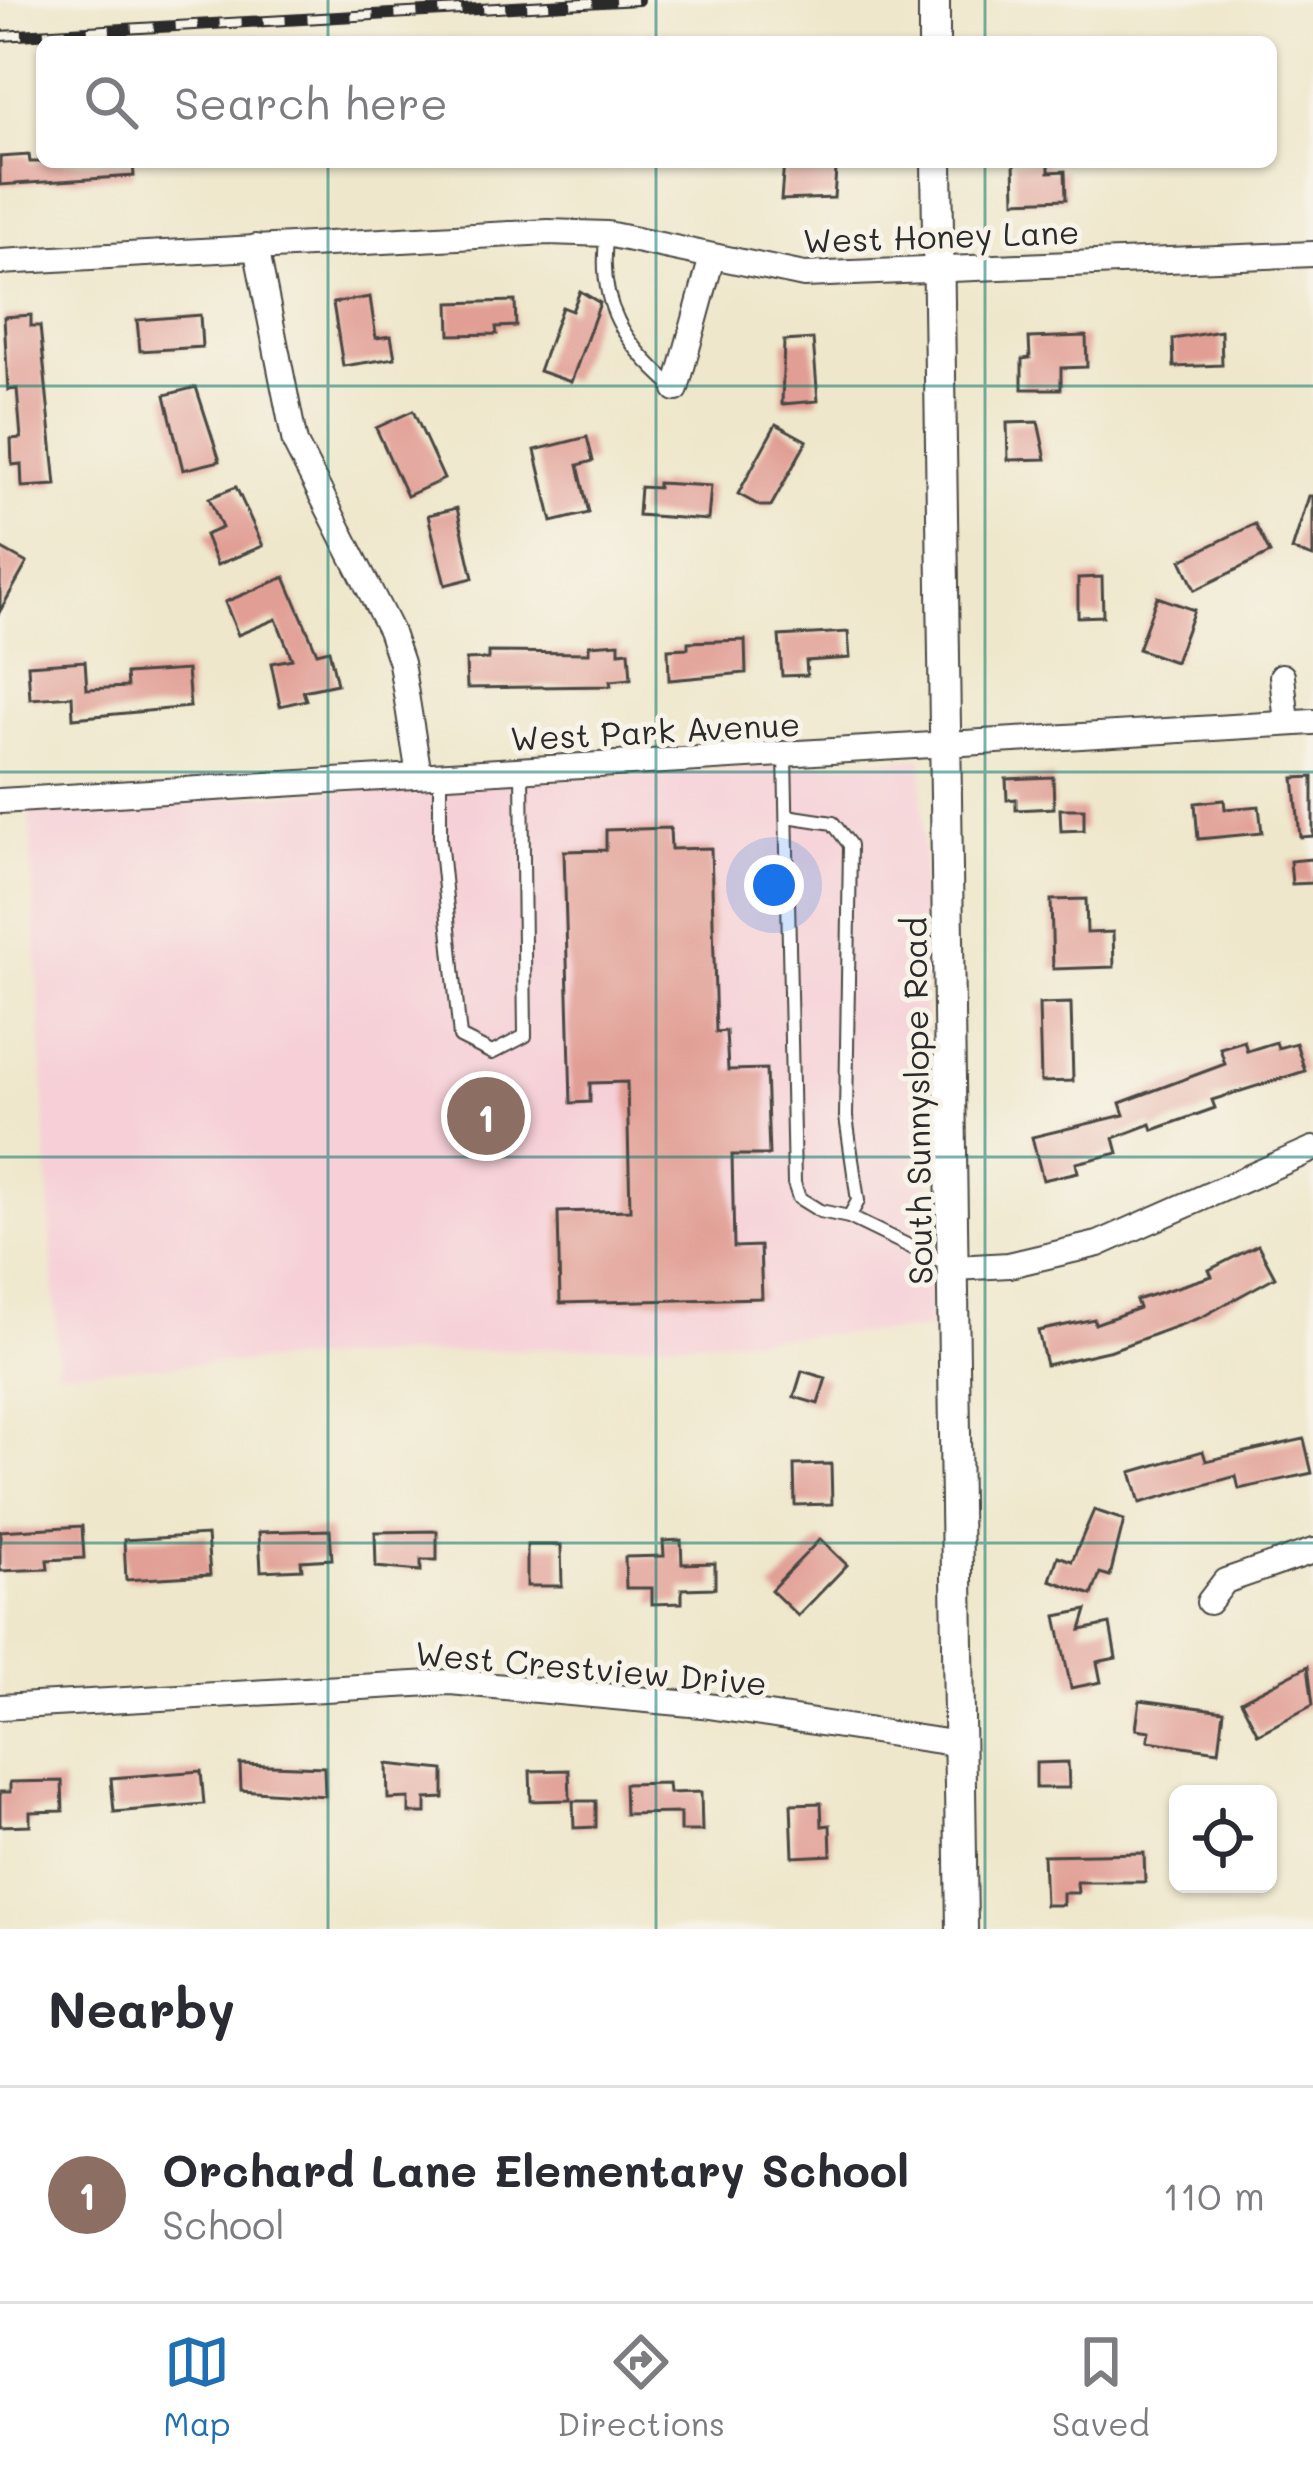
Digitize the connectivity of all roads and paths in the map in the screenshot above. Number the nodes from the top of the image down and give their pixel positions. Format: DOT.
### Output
graph roads {
  1 [pos="934,0"];
  2 [pos="934,36"];
  3 [pos="937,168"];
  4 [pos="607,234"];
  5 [pos="256,248"];
  6 [pos="1313,254"];
  7 [pos="712,256"];
  8 [pos="0,262"];
  9 [pos="938,272"];
  10 [pos="676,389"];
  11 [pos="1282,676"];
  12 [pos="1313,722"];
  13 [pos="1287,723"];
  14 [pos="945,744"];
  15 [pos="785,755"];
  16 [pos="522,771"];
  17 [pos="430,774"];
  18 [pos="0,801"];
  19 [pos="793,817"];
  20 [pos="1313,1149"];
  21 [pos="848,1217"];
  22 [pos="955,1268"];
  23 [pos="1313,1551"];
  24 [pos="1209,1603"];
  25 [pos="0,1707"];
  26 [pos="959,1744"];
  27 [pos="962,1929"];
  1 -- 2 [label="street"];
  3 -- 9 [label="street, South Sunnyslope Road"];
  4 -- 5 [label="street, West Honey Lane"];
  4 -- 7 [label="street, West Honey Lane"];
  4 -- 10 [label="lane"];
  5 -- 8 [label="street, West Honey Lane"];
  5 -- 17 [label="street"];
  6 -- 9 [label="street, West Honey Lane"];
  7 -- 9 [label="street, West Honey Lane"];
  7 -- 10 [label="street"];
  9 -- 14 [label="street, South Sunnyslope Road"];
  11 -- 13 [label="street"];
  12 -- 13 [label="street, West Park Avenue"];
  13 -- 14 [label="street, West Park Avenue"];
  14 -- 15 [label="street, West Park Avenue"];
  14 -- 22 [label="street, South Sunnyslope Road"];
  15 -- 16 [label="street, West Park Avenue"];
  15 -- 19 [label="lane"];
  16 -- 17 [label="street, West Park Avenue"];
  16 -- 17 [label="lane"];
  17 -- 18 [label="street, West Park Avenue"];
  19 -- 21 [label="lane"];
  19 -- 21 [label="lane"];
  20 -- 22 [label="street"];
  21 -- 22 [label="lane"];
  22 -- 26 [label="street, South Sunnyslope Road"];
  23 -- 24 [label="street"];
  25 -- 26 [label="street, West Crestview Drive"];
  26 -- 27 [label="street, South Sunnyslope Road"];
}
